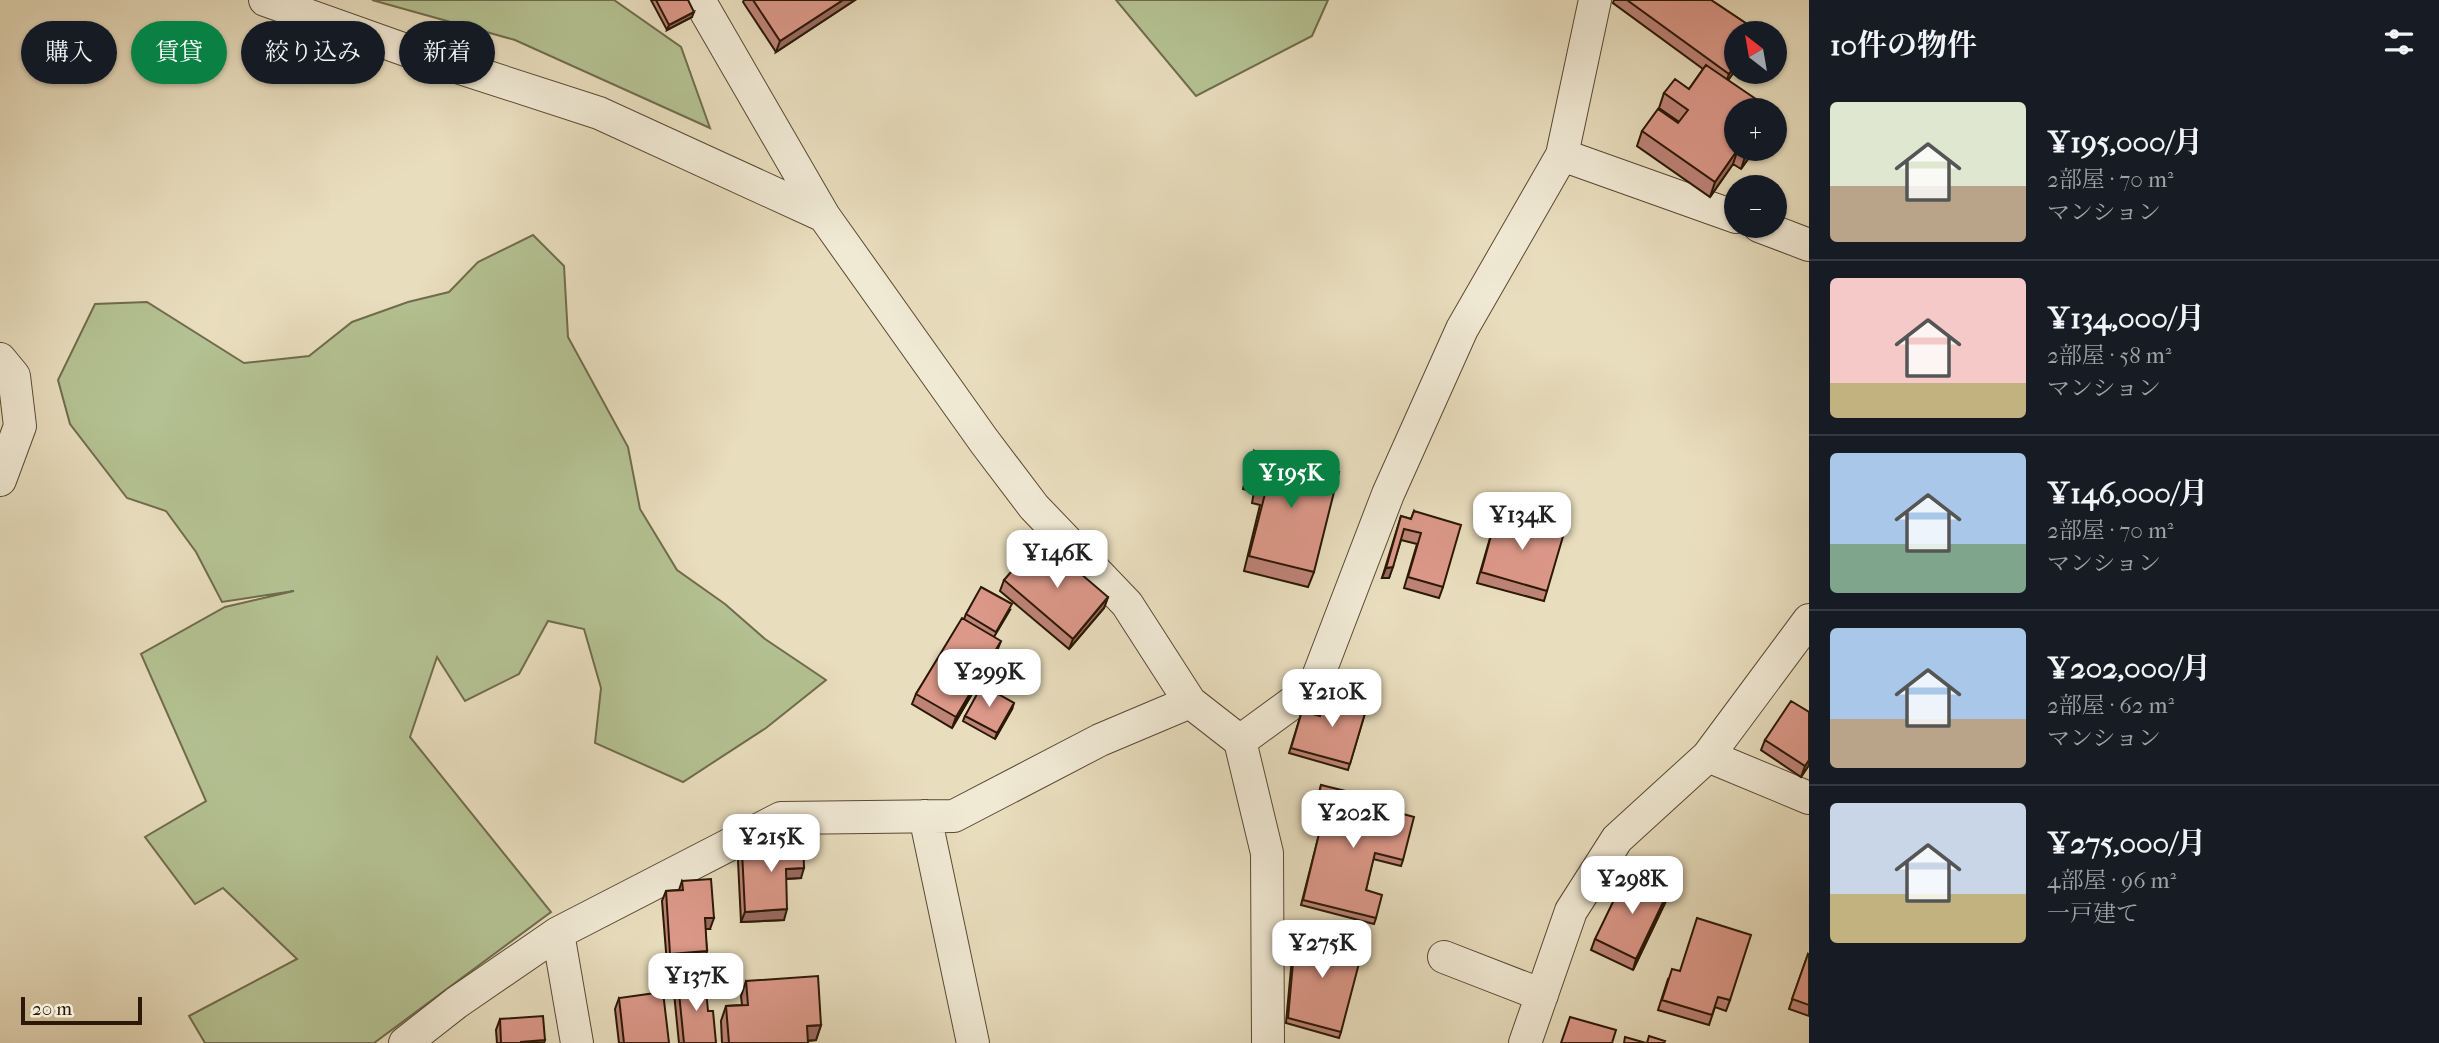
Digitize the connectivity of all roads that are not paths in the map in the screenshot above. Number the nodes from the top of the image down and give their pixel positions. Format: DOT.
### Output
graph roads {
  1 [pos="265,0"];
  2 [pos="699,0"];
  3 [pos="1595,0"];
  4 [pos="1562,155"];
  5 [pos="1724,214"];
  6 [pos="824,216"];
  7 [pos="1787,237"];
  8 [pos="1809,245"];
  9 [pos="0,359"];
  10 [pos="0,480"];
  11 [pos="1809,620"];
  12 [pos="1190,702"];
  13 [pos="1240,741"];
  14 [pos="1708,756"];
  15 [pos="1809,798"];
  16 [pos="925,816"];
  17 [pos="558,933"];
  18 [pos="1444,957"];
  19 [pos="1542,995"];
  20 [pos="405,1043"];
  21 [pos="577,1043"];
  22 [pos="974,1043"];
  23 [pos="1268,1043"];
  24 [pos="1525,1043"];
  1 -- 6 [label="street"];
  2 -- 6 [label="street"];
  3 -- 4 [label="street"];
  4 -- 5 [label="street"];
  4 -- 13 [label="street"];
  6 -- 12 [label="street"];
  7 -- 8 [label="street"];
  9 -- 10 [label="street"];
  11 -- 14 [label="street"];
  12 -- 13 [label="street"];
  12 -- 16 [label="street"];
  13 -- 23 [label="street"];
  14 -- 15 [label="street"];
  14 -- 19 [label="street"];
  16 -- 17 [label="street"];
  16 -- 22 [label="street"];
  17 -- 20 [label="street"];
  17 -- 21 [label="street"];
  18 -- 19 [label="street"];
  19 -- 24 [label="street"];
}
